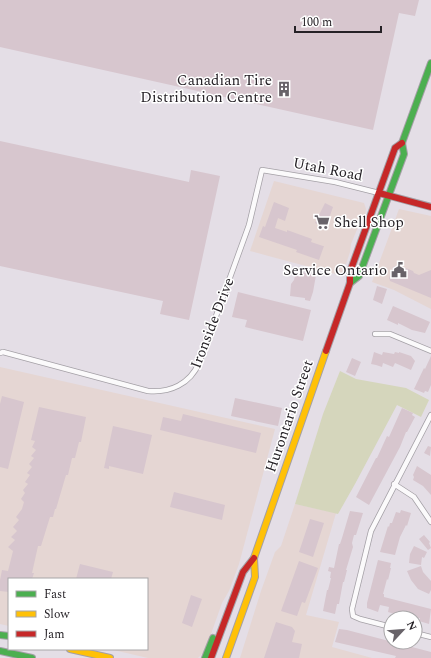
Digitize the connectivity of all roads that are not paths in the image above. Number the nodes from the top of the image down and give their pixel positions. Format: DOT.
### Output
graph roads {
  1 [pos="431,64"];
  2 [pos="402,142"];
  3 [pos="262,170"];
  4 [pos="378,194"];
  5 [pos="388,196"];
  6 [pos="431,207"];
  7 [pos="350,283"];
  8 [pos="375,334"];
  9 [pos="431,351"];
  10 [pos="0,354"];
  11 [pos="431,415"];
  12 [pos="429,425"];
  13 [pos="394,484"];
  14 [pos="431,522"];
  15 [pos="254,558"];
  16 [pos="383,625"];
  17 [pos="220,634"];
  18 [pos="232,642"];
  19 [pos="74,650"];
  20 [pos="0,651"];
  21 [pos="32,658"];
  22 [pos="110,658"];
  23 [pos="205,658"];
  24 [pos="211,658"];
  25 [pos="226,658"];
  26 [pos="232,658"];
  1 -- 2 [label="main road, Hurontario Street"];
  2 -- 4 [label="main road, Hurontario Street"];
  2 -- 5 [label="main road, Hurontario Street"];
  3 -- 4 [label="street, Utah Road"];
  3 -- 10 [label="street, Ironside Drive"];
  4 -- 5 [label="main road, Utah Road"];
  4 -- 7 [label="main road, Hurontario Street"];
  5 -- 6 [label="main road, Utah Road"];
  5 -- 7 [label="main road, Hurontario Street"];
  7 -- 15 [label="main road, Hurontario Street"];
  8 -- 9 [label="street"];
  11 -- 12 [label="street"];
  12 -- 13 [label="street"];
  13 -- 14 [label="street"];
  13 -- 16 [label="street"];
  15 -- 17 [label="main road, Hurontario Street"];
  15 -- 18 [label="main road, Hurontario Street"];
  17 -- 23 [label="main road"];
  17 -- 24 [label="main road, Hurontario Street"];
  18 -- 25 [label="main road, Hurontario Street"];
  18 -- 26 [label="main road"];
  19 -- 22 [label="main road"];
  20 -- 21 [label="main road"];
}
